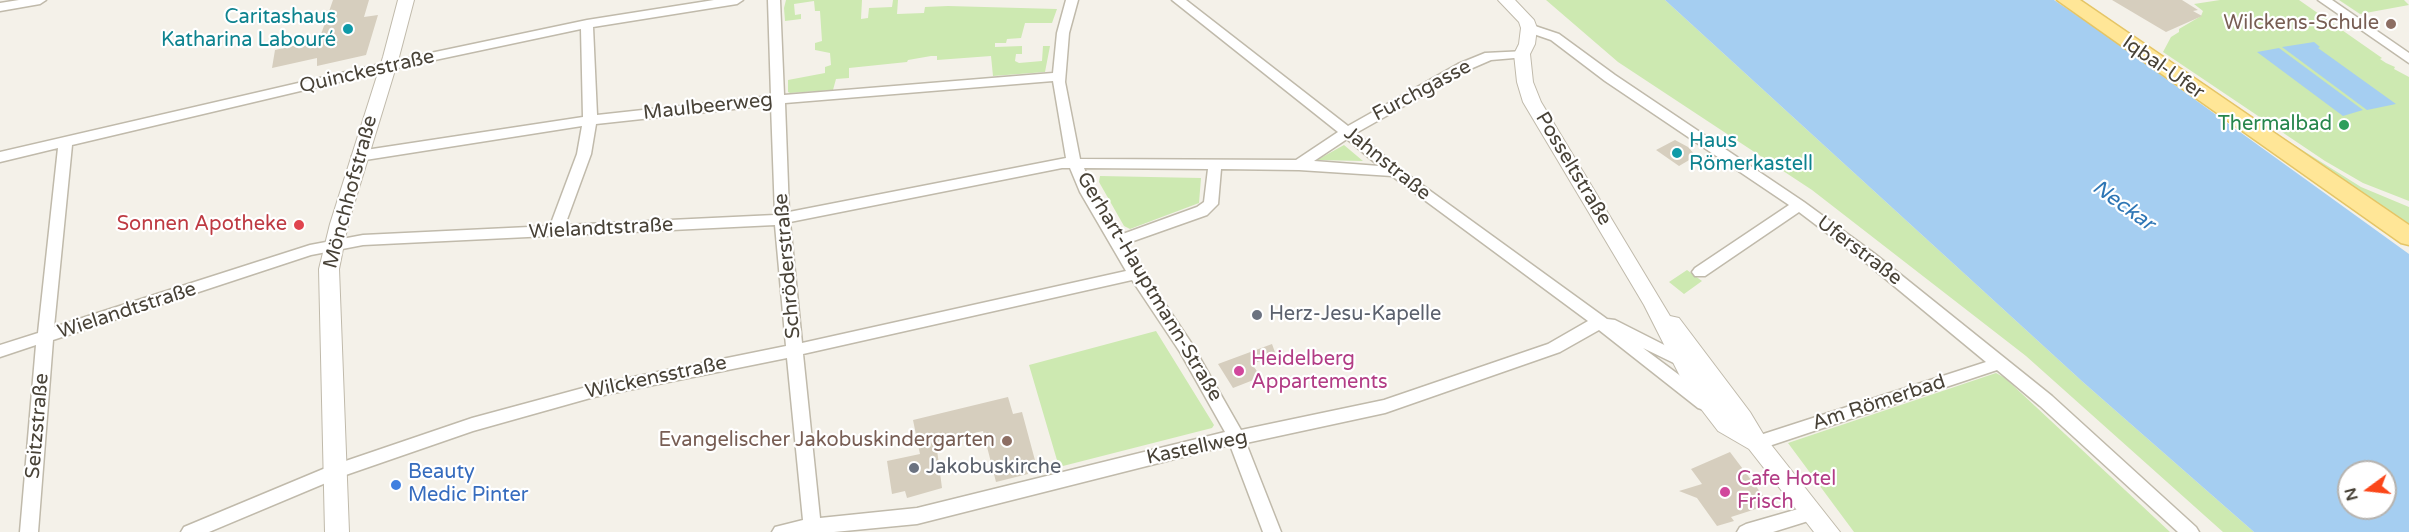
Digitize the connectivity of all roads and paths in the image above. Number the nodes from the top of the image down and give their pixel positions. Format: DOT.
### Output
graph roads {
  1 [pos="40,0"];
  2 [pos="406,0"];
  3 [pos="737,0"];
  4 [pos="774,0"];
  5 [pos="1072,0"];
  6 [pos="1178,0"];
  7 [pos="2067,0"];
  8 [pos="2324,0"];
  9 [pos="1507,1"];
  10 [pos="0,7"];
  11 [pos="587,24"];
  12 [pos="1529,28"];
  13 [pos="1522,54"];
  14 [pos="2409,59"];
  15 [pos="387,68"];
  16 [pos="1060,76"];
  17 [pos="777,100"];
  18 [pos="590,120"];
  19 [pos="1348,133"];
  20 [pos="65,142"];
  21 [pos="359,156"];
  22 [pos="0,158"];
  23 [pos="1075,162"];
  24 [pos="1215,164"];
  25 [pos="1299,165"];
  26 [pos="1395,172"];
  27 [pos="1799,205"];
  28 [pos="783,219"];
  29 [pos="555,232"];
  30 [pos="2409,237"];
  31 [pos="1117,241"];
  32 [pos="333,244"];
  33 [pos="1700,272"];
  34 [pos="1136,274"];
  35 [pos="1653,303"];
  36 [pos="1600,322"];
  37 [pos="47,336"];
  38 [pos="795,350"];
  39 [pos="0,351"];
  40 [pos="1681,360"];
  41 [pos="2001,363"];
  42 [pos="1715,384"];
  43 [pos="1713,410"];
  44 [pos="1237,437"];
  45 [pos="1757,443"];
  46 [pos="334,472"];
  47 [pos="1812,513"];
  48 [pos="903,526"];
  49 [pos="813,529"];
  50 [pos="29,532"];
  51 [pos="190,532"];
  52 [pos="337,532"];
  53 [pos="781,532"];
  54 [pos="1272,532"];
  55 [pos="1746,532"];
  56 [pos="1828,532"];
  57 [pos="2190,532"];
  1 -- 10 [label="street"];
  2 -- 15 [label="street, Mönchhofstraße"];
  3 -- 11 [label="street, Quinckestraße"];
  4 -- 17 [label="street, Schröderstraße"];
  5 -- 16 [label="street, Gerhart-Hauptmann-Straße"];
  6 -- 19 [label="street, Jahnstraße"];
  7 -- 30 [label="main road, Iqbal-Ufer"];
  8 -- 14 [label="street"];
  9 -- 12 [label="street, Uferstraße"];
  9 -- 13 [label="street, Uferstraße"];
  11 -- 15 [label="street, Quinckestraße"];
  11 -- 18 [label="street"];
  12 -- 13 [label="street, Posseltstraße"];
  12 -- 27 [label="street, Uferstraße"];
  13 -- 19 [label="street, Furchgasse"];
  13 -- 35 [label="street, Posseltstraße"];
  15 -- 20 [label="street, Quinckestraße"];
  15 -- 21 [label="street, Mönchhofstraße"];
  16 -- 17 [label="street, Maulbeerweg"];
  16 -- 23 [label="street, Gerhart-Hauptmann-Straße"];
  17 -- 18 [label="street, Maulbeerweg"];
  17 -- 28 [label="street, Schröderstraße"];
  18 -- 21 [label="street, Maulbeerweg"];
  18 -- 29 [label="street"];
  19 -- 25 [label="street, Furchgasse"];
  19 -- 26 [label="street, Jahnstraße"];
  20 -- 22 [label="street, Quinckestraße"];
  20 -- 37 [label="street, Seitzstraße"];
  21 -- 32 [label="street, Mönchhofstraße"];
  23 -- 24 [label="street, Wielandtstraße"];
  23 -- 28 [label="street, Wielandtstraße"];
  23 -- 31 [label="street, Gerhart-Hauptmann-Straße"];
  24 -- 25 [label="street, Wielandtstraße"];
  24 -- 31 [label="street"];
  25 -- 26 [label="street, Wielandtstraße"];
  26 -- 36 [label="street, Jahnstraße"];
  27 -- 33 [label="street"];
  27 -- 41 [label="street, Uferstraße"];
  28 -- 29 [label="street, Wielandtstraße"];
  28 -- 38 [label="street, Schröderstraße"];
  29 -- 32 [label="street, Wielandtstraße"];
  31 -- 34 [label="street, Gerhart-Hauptmann-Straße"];
  32 -- 37 [label="street, Wielandtstraße"];
  32 -- 46 [label="street, Mönchhofstraße"];
  34 -- 38 [label="street, Wilckensstraße"];
  34 -- 44 [label="street, Gerhart-Hauptmann-Straße"];
  35 -- 40 [label="street, Posseltstraße"];
  35 -- 42 [label="street, Posseltstraße"];
  36 -- 40 [label="street, Jahnstraße"];
  36 -- 43 [label="street, Jahnstraße"];
  36 -- 44 [label="street, Kastellweg"];
  37 -- 39 [label="street, Wielandtstraße"];
  37 -- 50 [label="street, Seitzstraße"];
  38 -- 46 [label="street, Wilckensstraße"];
  38 -- 49 [label="street, Schröderstraße"];
  40 -- 42 [label="street, Jahnstraße"];
  40 -- 43 [label="street, Jahnstraße"];
  41 -- 45 [label="street, Am Römerbad"];
  41 -- 57 [label="street, Uferstraße"];
  42 -- 45 [label="street, Jahnstraße"];
  43 -- 45 [label="street, Jahnstraße"];
  44 -- 48 [label="street, Kastellweg"];
  44 -- 54 [label="street, Gerhart-Hauptmann-Straße"];
  45 -- 47 [label="street, Jahnstraße"];
  46 -- 51 [label="street, Wilckensstraße"];
  46 -- 52 [label="street, Mönchhofstraße"];
  47 -- 55 [label="street"];
  47 -- 56 [label="street, Jahnstraße"];
  48 -- 49 [label="street, Kastellweg"];
  49 -- 53 [label="street, Kastellweg"];
}
